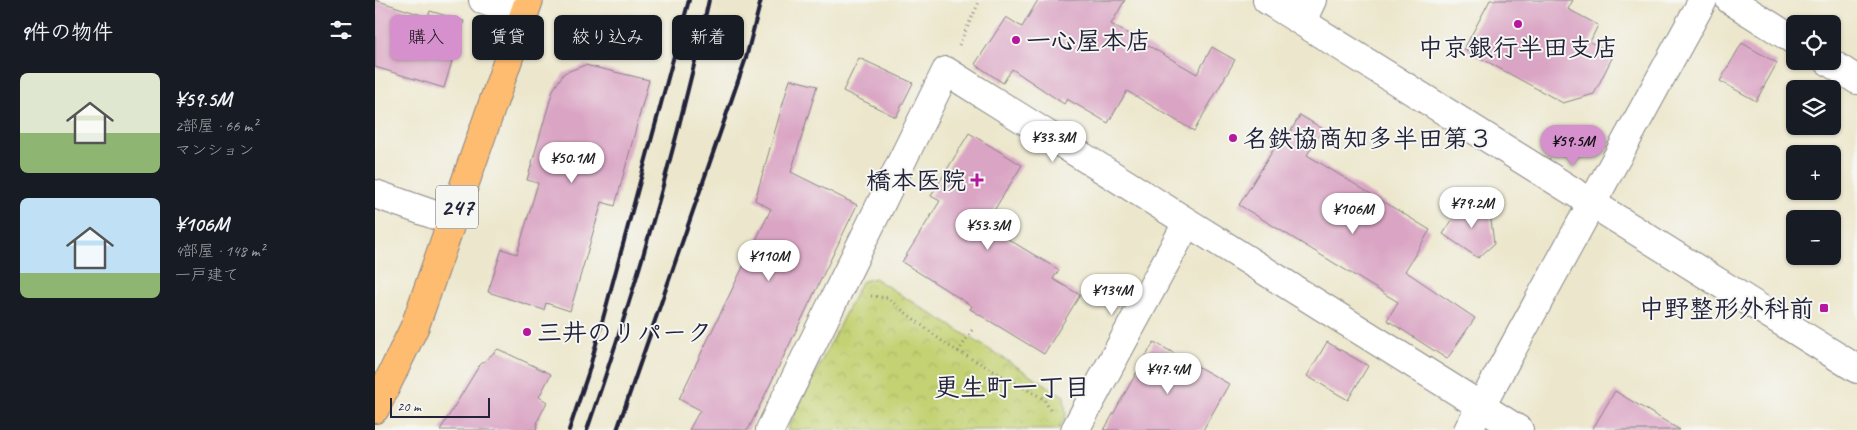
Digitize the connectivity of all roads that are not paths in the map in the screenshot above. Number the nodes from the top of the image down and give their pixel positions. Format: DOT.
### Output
graph roads {
  1 [pos="483,0"];
  2 [pos="1267,0"];
  3 [pos="1703,0"];
  4 [pos="1730,0"];
  5 [pos="527,7"];
  6 [pos="1307,11"];
  7 [pos="1786,35"];
  8 [pos="1841,70"];
  9 [pos="1857,80"];
  10 [pos="375,194"];
  11 [pos="1591,204"];
  12 [pos="452,221"];
  13 [pos="1187,223"];
  14 [pos="1857,369"];
  15 [pos="1482,406"];
  16 [pos="375,409"];
  17 [pos="771,430"];
  18 [pos="1075,430"];
  19 [pos="1468,430"];
  20 [pos="1519,430"];
  1 -- 5 [label="street"];
  2 -- 6 [label="street"];
  3 -- 11 [label="street"];
  4 -- 7 [label="street"];
  5 -- 12 [label="highway, 247"];
  6 -- 11 [label="street"];
  8 -- 9 [label="street"];
  10 -- 12 [label="street"];
  11 -- 14 [label="street"];
  11 -- 15 [label="street"];
  12 -- 16 [label="highway, 247"];
  13 -- 15 [label="street"];
  13 -- 17 [label="street"];
  13 -- 18 [label="street"];
  15 -- 19 [label="street"];
  15 -- 20 [label="street"];
}
